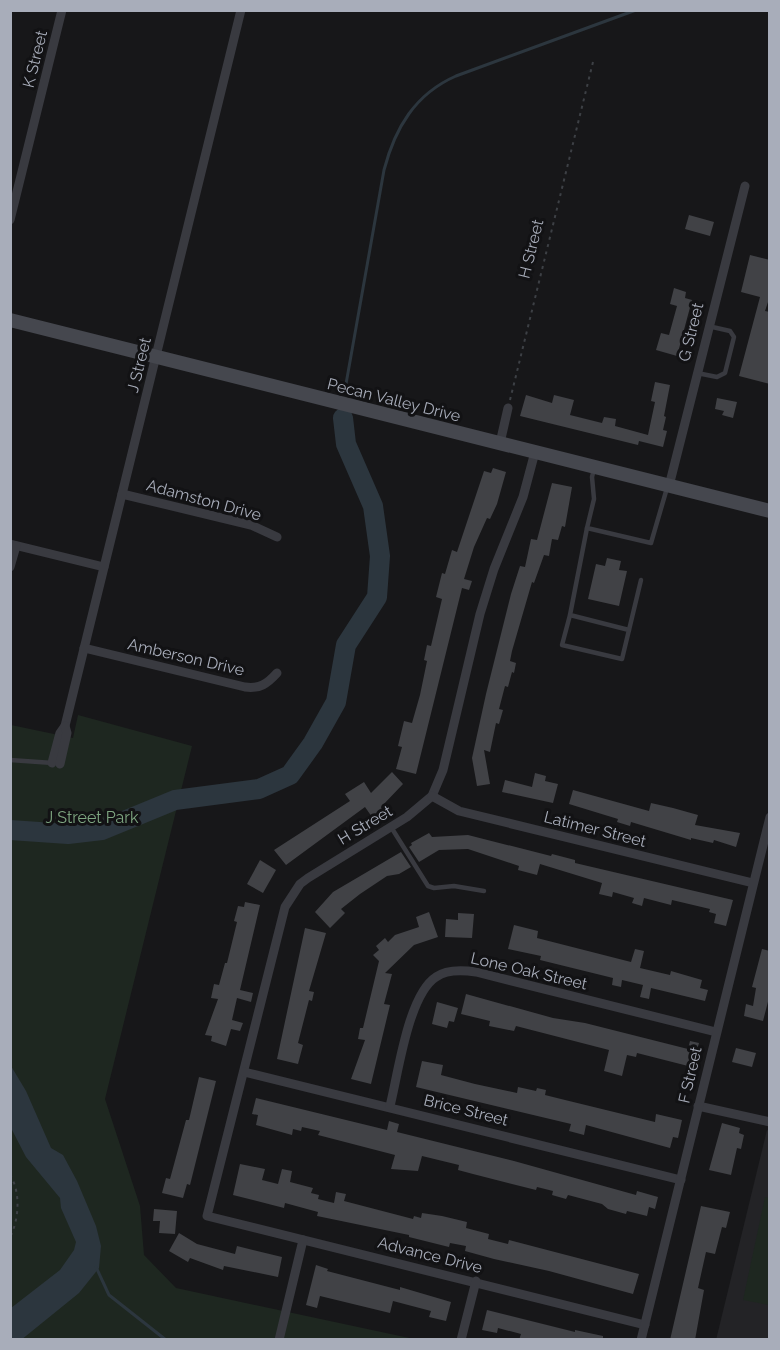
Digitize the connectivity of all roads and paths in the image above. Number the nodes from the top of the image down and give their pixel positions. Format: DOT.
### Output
graph roads {
  1 [pos="62,10"];
  2 [pos="241,10"];
  3 [pos="593,62"];
  4 [pos="745,186"];
  5 [pos="10,220"];
  6 [pos="10,320"];
  7 [pos="708,326"];
  8 [pos="156,356"];
  9 [pos="697,373"];
  10 [pos="508,408"];
  11 [pos="500,443"];
  12 [pos="536,452"];
  13 [pos="595,467"];
  14 [pos="669,486"];
  15 [pos="122,494"];
  16 [pos="770,511"];
  17 [pos="587,528"];
  18 [pos="278,537"];
  19 [pos="13,545"];
  20 [pos="10,567"];
  21 [pos="104,567"];
  22 [pos="641,580"];
  23 [pos="570,615"];
  24 [pos="629,630"];
  25 [pos="84,648"];
  26 [pos="277,673"];
  27 [pos="10,760"];
  28 [pos="56,764"];
  29 [pos="432,796"];
  30 [pos="770,817"];
  31 [pos="391,827"];
  32 [pos="753,883"];
  33 [pos="484,891"];
  34 [pos="716,1032"];
  35 [pos="244,1072"];
  36 [pos="390,1106"];
  37 [pos="698,1106"];
  38 [pos="770,1122"];
  39 [pos="10,1175"];
  40 [pos="681,1180"];
  41 [pos="207,1216"];
  42 [pos="10,1237"];
  43 [pos="303,1240"];
  44 [pos="476,1281"];
  45 [pos="645,1325"];
  46 [pos="279,1340"];
  47 [pos="461,1340"];
  48 [pos="641,1340"];
  1 -- 5 [label="street, K Street"];
  2 -- 8 [label="street, J Street"];
  3 -- 10 [label="path, H Street"];
  4 -- 7 [label="street, G Street"];
  6 -- 8 [label="main road, Pecan Valley Drive"];
  7 -- 9 [label="street, G Street"];
  7 -- 9 [label="lane"];
  8 -- 11 [label="main road, Pecan Valley Drive"];
  8 -- 15 [label="street, J Street"];
  9 -- 14 [label="street, G Street"];
  10 -- 11 [label="street"];
  11 -- 12 [label="main road, Pecan Valley Drive"];
  12 -- 13 [label="main road, Pecan Valley Drive"];
  12 -- 29 [label="street"];
  13 -- 14 [label="main road, Pecan Valley Drive"];
  13 -- 17 [label="lane"];
  14 -- 16 [label="main road, Pecan Valley Drive"];
  14 -- 17 [label="lane"];
  15 -- 18 [label="street, Adamston Drive"];
  15 -- 21 [label="street, J Street"];
  17 -- 23 [label="lane"];
  19 -- 20 [label="street"];
  19 -- 21 [label="street"];
  21 -- 25 [label="street, J Street"];
  22 -- 24 [label="lane"];
  23 -- 24 [label="lane"];
  23 -- 24 [label="lane"];
  25 -- 26 [label="street, Amberson Drive"];
  25 -- 28 [label="street, J Street"];
  27 -- 28 [label="lane"];
  29 -- 31 [label="street, H Street"];
  29 -- 32 [label="street, Latimer Street"];
  30 -- 32 [label="street, F Street"];
  31 -- 33 [label="lane"];
  31 -- 35 [label="street, H Street"];
  32 -- 34 [label="street, F Street"];
  34 -- 36 [label="street, Lone Oak Street"];
  34 -- 37 [label="street, F Street"];
  35 -- 36 [label="street, Brice Street"];
  35 -- 41 [label="street, H Street"];
  36 -- 40 [label="street, Brice Street"];
  37 -- 38 [label="street"];
  37 -- 40 [label="street, F Street"];
  39 -- 42 [label="path"];
  40 -- 45 [label="street, F Street"];
  41 -- 43 [label="street, Advance Drive"];
  43 -- 44 [label="street, Advance Drive"];
  43 -- 46 [label="street"];
  44 -- 45 [label="street, Advance Drive"];
  44 -- 47 [label="street"];
  45 -- 48 [label="street, F Street"];
}
